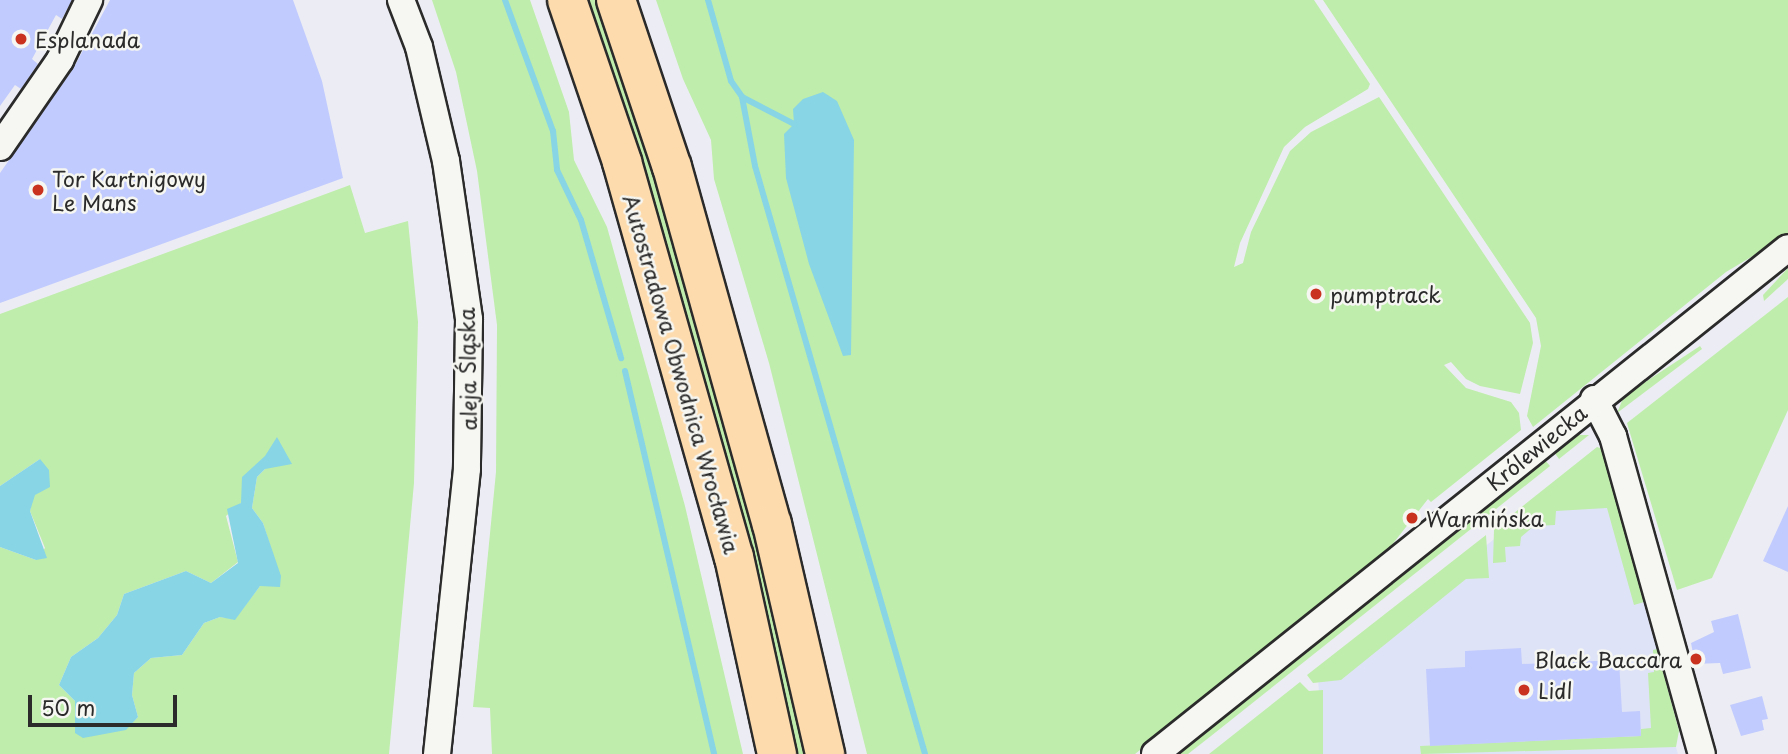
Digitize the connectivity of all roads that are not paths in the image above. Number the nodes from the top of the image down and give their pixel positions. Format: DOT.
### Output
graph roads {
  1 [pos="89,0"];
  2 [pos="401,0"];
  3 [pos="567,0"];
  4 [pos="616,0"];
  5 [pos="0,147"];
  6 [pos="1788,248"];
  7 [pos="1594,399"];
  8 [pos="439,751"];
  9 [pos="777,754"];
  10 [pos="825,754"];
  11 [pos="1155,754"];
  12 [pos="1702,754"];
  1 -- 5 [label="street"];
  2 -- 8 [label="street, aleja Śląska"];
  3 -- 9 [label="highway, Autostradowa Obwodnica Wrocławia"];
  4 -- 10 [label="highway"];
  6 -- 7 [label="street, Królewiecka"];
  7 -- 11 [label="street, Królewiecka"];
  7 -- 12 [label="street"];
}
